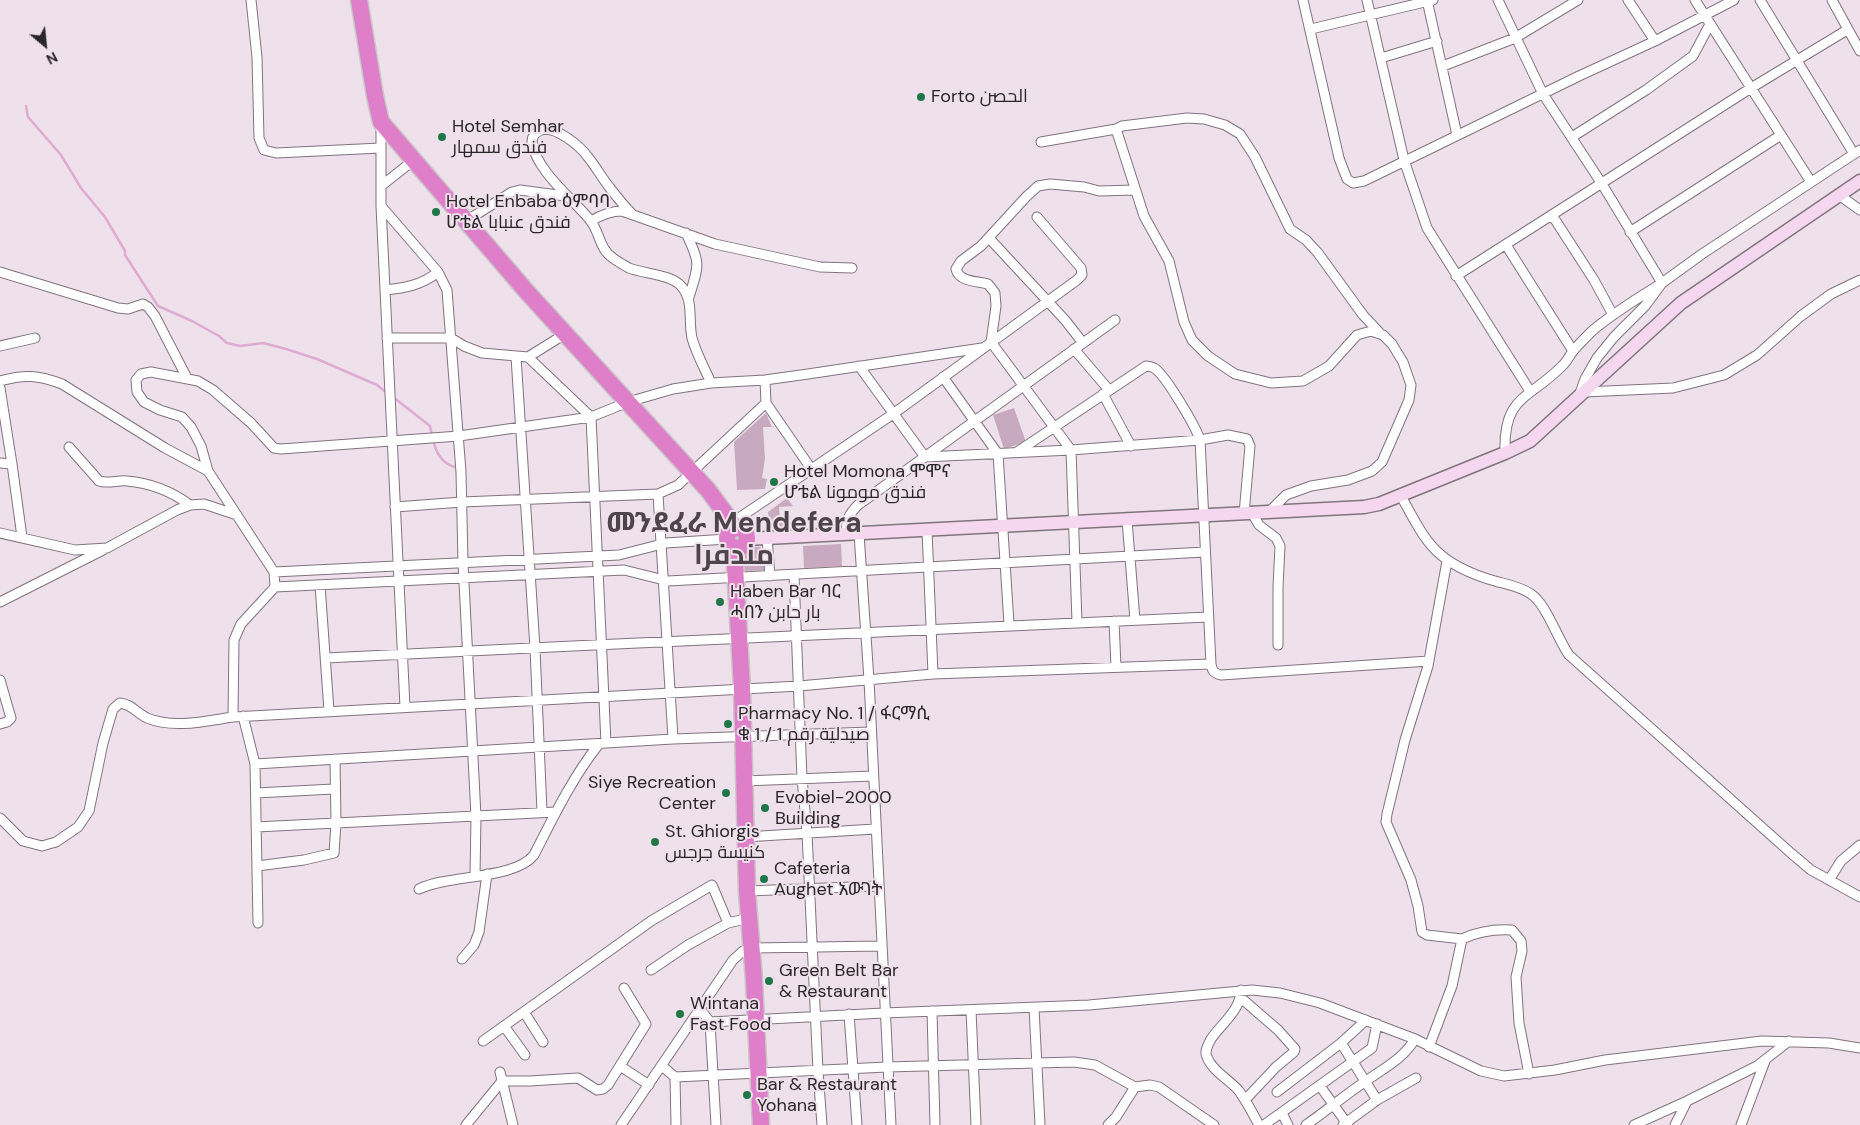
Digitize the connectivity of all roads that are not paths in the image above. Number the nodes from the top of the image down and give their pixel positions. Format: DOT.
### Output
graph roads {
  1 [pos="251,0"];
  2 [pos="359,0"];
  3 [pos="1303,0"];
  4 [pos="1367,0"];
  5 [pos="1429,0"];
  6 [pos="1498,0"];
  7 [pos="1578,0"];
  8 [pos="1628,0"];
  9 [pos="1695,0"];
  10 [pos="1734,0"];
  11 [pos="1760,0"];
  12 [pos="1832,0"];
  13 [pos="1371,15"];
  14 [pos="1704,15"];
  15 [pos="1710,24"];
  16 [pos="1311,28"];
  17 [pos="1847,30"];
  18 [pos="1515,38"];
  19 [pos="1437,41"];
  20 [pos="1655,41"];
  21 [pos="1860,51"];
  22 [pos="1381,58"];
  23 [pos="1798,60"];
  24 [pos="1443,66"];
  25 [pos="1751,88"];
  26 [pos="1543,94"];
  27 [pos="381,122"];
  28 [pos="1116,129"];
  29 [pos="1458,135"];
  30 [pos="1781,135"];
  31 [pos="1572,137"];
  32 [pos="1041,142"];
  33 [pos="381,148"];
  34 [pos="1857,152"];
  35 [pos="414,160"];
  36 [pos="1404,160"];
  37 [pos="1860,181"];
  38 [pos="1811,182"];
  39 [pos="1602,184"];
  40 [pos="382,186"];
  41 [pos="1135,190"];
  42 [pos="1840,195"];
  43 [pos="565,196"];
  44 [pos="381,206"];
  45 [pos="1860,210"];
  46 [pos="632,214"];
  47 [pos="1552,215"];
  48 [pos="1037,217"];
  49 [pos="466,221"];
  50 [pos="591,221"];
  51 [pos="1630,232"];
  52 [pos="686,234"];
  53 [pos="990,238"];
  54 [pos="1506,244"];
  55 [pos="852,268"];
  56 [pos="0,272"];
  57 [pos="438,272"];
  58 [pos="1456,276"];
  59 [pos="1860,280"];
  60 [pos="1662,283"];
  61 [pos="385,290"];
  62 [pos="689,297"];
  63 [pos="1048,301"];
  64 [pos="1613,315"];
  65 [pos="1115,320"];
  66 [pos="565,334"];
  67 [pos="1383,335"];
  68 [pos="35,338"];
  69 [pos="387,338"];
  70 [pos="451,338"];
  71 [pos="991,342"];
  72 [pos="1082,343"];
  73 [pos="0,346"];
  74 [pos="982,348"];
  75 [pos="1074,349"];
  76 [pos="1573,351"];
  77 [pos="516,357"];
  78 [pos="528,357"];
  79 [pos="859,366"];
  80 [pos="943,377"];
  81 [pos="188,378"];
  82 [pos="765,380"];
  83 [pos="0,381"];
  84 [pos="711,383"];
  85 [pos="1023,385"];
  86 [pos="0,388"];
  87 [pos="1530,391"];
  88 [pos="1106,392"];
  89 [pos="1582,394"];
  90 [pos="628,402"];
  91 [pos="766,404"];
  92 [pos="893,414"];
  93 [pos="591,417"];
  94 [pos="974,420"];
  95 [pos="522,427"];
  96 [pos="1054,429"];
  97 [pos="459,436"];
  98 [pos="1200,440"];
  99 [pos="391,441"];
  100 [pos="1131,446"];
  101 [pos="69,447"];
  102 [pos="1071,450"];
  103 [pos="1017,452"];
  104 [pos="1505,453"];
  105 [pos="998,454"];
  106 [pos="925,457"];
  107 [pos="0,463"];
  108 [pos="12,464"];
  109 [pos="812,470"];
  110 [pos="208,471"];
  111 [pos="692,472"];
  112 [pos="658,494"];
  113 [pos="1400,496"];
  114 [pos="594,498"];
  115 [pos="526,500"];
  116 [pos="462,502"];
  117 [pos="190,505"];
  118 [pos="395,507"];
  119 [pos="1269,512"];
  120 [pos="237,514"];
  121 [pos="1248,514"];
  122 [pos="1203,516"];
  123 [pos="1127,520"];
  124 [pos="1074,523"];
  125 [pos="1002,526"];
  126 [pos="927,530"];
  127 [pos="0,533"];
  128 [pos="853,534"];
  129 [pos="736,535"];
  130 [pos="22,537"];
  131 [pos="768,538"];
  132 [pos="661,544"];
  133 [pos="107,548"];
  134 [pos="1205,552"];
  135 [pos="597,556"];
  136 [pos="1131,556"];
  137 [pos="529,559"];
  138 [pos="1075,559"];
  139 [pos="1447,562"];
  140 [pos="463,563"];
  141 [pos="1004,563"];
  142 [pos="398,566"];
  143 [pos="929,567"];
  144 [pos="597,571"];
  145 [pos="862,571"];
  146 [pos="274,572"];
  147 [pos="530,574"];
  148 [pos="794,575"];
  149 [pos="770,576"];
  150 [pos="464,578"];
  151 [pos="735,578"];
  152 [pos="663,580"];
  153 [pos="399,581"];
  154 [pos="320,585"];
  155 [pos="275,587"];
  156 [pos="0,602"];
  157 [pos="1208,616"];
  158 [pos="1135,620"];
  159 [pos="1114,621"];
  160 [pos="1077,622"];
  161 [pos="1009,624"];
  162 [pos="931,628"];
  163 [pos="865,633"];
  164 [pos="796,636"];
  165 [pos="740,638"];
  166 [pos="667,642"];
  167 [pos="601,645"];
  168 [pos="1278,645"];
  169 [pos="535,648"];
  170 [pos="468,651"];
  171 [pos="402,654"];
  172 [pos="326,658"];
  173 [pos="1429,660"];
  174 [pos="1211,664"];
  175 [pos="1116,667"];
  176 [pos="933,674"];
  177 [pos="0,680"];
  178 [pos="868,680"];
  179 [pos="799,686"];
  180 [pos="742,688"];
  181 [pos="670,692"];
  182 [pos="604,696"];
  183 [pos="536,699"];
  184 [pos="471,703"];
  185 [pos="405,707"];
  186 [pos="330,711"];
  187 [pos="243,716"];
  188 [pos="233,717"];
  189 [pos="0,724"];
  190 [pos="871,732"];
  191 [pos="800,733"];
  192 [pos="743,737"];
  193 [pos="673,739"];
  194 [pos="602,743"];
  195 [pos="538,748"];
  196 [pos="474,750"];
  197 [pos="334,759"];
  198 [pos="255,764"];
  199 [pos="873,776"];
  200 [pos="802,778"];
  201 [pos="744,781"];
  202 [pos="334,789"];
  203 [pos="256,793"];
  204 [pos="542,812"];
  205 [pos="556,812"];
  206 [pos="476,816"];
  207 [pos="0,818"];
  208 [pos="336,822"];
  209 [pos="256,827"];
  210 [pos="875,830"];
  211 [pos="807,833"];
  212 [pos="745,837"];
  213 [pos="1860,845"];
  214 [pos="257,866"];
  215 [pos="488,874"];
  216 [pos="475,876"];
  217 [pos="1829,880"];
  218 [pos="878,886"];
  219 [pos="419,889"];
  220 [pos="810,889"];
  221 [pos="747,891"];
  222 [pos="1860,897"];
  223 [pos="750,918"];
  224 [pos="258,923"];
  225 [pos="728,923"];
  226 [pos="1462,939"];
  227 [pos="881,946"];
  228 [pos="812,947"];
  229 [pos="752,948"];
  230 [pos="462,959"];
  231 [pos="651,970"];
  232 [pos="624,988"];
  233 [pos="1241,994"];
  234 [pos="1034,1008"];
  235 [pos="700,1010"];
  236 [pos="971,1010"];
  237 [pos="932,1011"];
  238 [pos="524,1012"];
  239 [pos="884,1012"];
  240 [pos="849,1014"];
  241 [pos="815,1016"];
  242 [pos="755,1019"];
  243 [pos="1366,1020"];
  244 [pos="710,1022"];
  245 [pos="1377,1024"];
  246 [pos="504,1026"];
  247 [pos="1415,1039"];
  248 [pos="483,1041"];
  249 [pos="1789,1041"];
  250 [pos="543,1042"];
  251 [pos="1341,1043"];
  252 [pos="1429,1047"];
  253 [pos="1860,1048"];
  254 [pos="525,1055"];
  255 [pos="1765,1060"];
  256 [pos="1036,1062"];
  257 [pos="1353,1062"];
  258 [pos="973,1064"];
  259 [pos="620,1066"];
  260 [pos="662,1066"];
  261 [pos="932,1066"];
  262 [pos="887,1067"];
  263 [pos="853,1069"];
  264 [pos="818,1071"];
  265 [pos="759,1074"];
  266 [pos="1528,1074"];
  267 [pos="501,1076"];
  268 [pos="714,1076"];
  269 [pos="676,1077"];
  270 [pos="1416,1078"];
  271 [pos="1365,1082"];
  272 [pos="649,1085"];
  273 [pos="1320,1086"];
  274 [pos="1135,1087"];
  275 [pos="1277,1092"];
  276 [pos="1245,1100"];
  277 [pos="1377,1100"];
  278 [pos="1687,1101"];
  279 [pos="1333,1106"];
  280 [pos="1282,1113"];
  281 [pos="1345,1124"];
  282 [pos="466,1125"];
  283 [pos="513,1125"];
  284 [pos="622,1125"];
  285 [pos="676,1125"];
  286 [pos="716,1125"];
  287 [pos="762,1125"];
  288 [pos="822,1125"];
  289 [pos="857,1125"];
  290 [pos="890,1125"];
  291 [pos="935,1125"];
  292 [pos="976,1125"];
  293 [pos="1040,1125"];
  294 [pos="1108,1125"];
  295 [pos="1214,1125"];
  296 [pos="1259,1125"];
  297 [pos="1264,1125"];
  298 [pos="1288,1125"];
  299 [pos="1306,1125"];
  300 [pos="1634,1125"];
  301 [pos="1676,1125"];
  302 [pos="1741,1125"];
  1 -- 33 [label="street"];
  2 -- 27 [label="highway"];
  3 -- 16 [label="street"];
  4 -- 13 [label="street"];
  5 -- 13 [label="street"];
  5 -- 19 [label="street"];
  6 -- 18 [label="street"];
  7 -- 18 [label="street"];
  8 -- 20 [label="street"];
  9 -- 14 [label="street"];
  10 -- 14 [label="street"];
  11 -- 23 [label="street"];
  12 -- 17 [label="street"];
  13 -- 16 [label="street"];
  13 -- 22 [label="street"];
  14 -- 15 [label="street"];
  14 -- 20 [label="street"];
  15 -- 25 [label="street"];
  15 -- 31 [label="street"];
  16 -- 36 [label="street"];
  17 -- 21 [label="street"];
  17 -- 23 [label="street"];
  18 -- 24 [label="street"];
  18 -- 26 [label="street"];
  19 -- 22 [label="street"];
  19 -- 24 [label="street"];
  20 -- 26 [label="street"];
  22 -- 36 [label="street"];
  23 -- 25 [label="street"];
  23 -- 34 [label="street"];
  24 -- 29 [label="street"];
  25 -- 30 [label="street"];
  25 -- 39 [label="street"];
  26 -- 29 [label="street"];
  26 -- 31 [label="street"];
  27 -- 33 [label="street"];
  27 -- 35 [label="highway"];
  28 -- 32 [label="street"];
  28 -- 41 [label="street"];
  28 -- 67 [label="street"];
  29 -- 36 [label="street"];
  30 -- 38 [label="street"];
  30 -- 51 [label="street"];
  31 -- 39 [label="street"];
  33 -- 40 [label="street"];
  34 -- 38 [label="street"];
  35 -- 40 [label="street"];
  35 -- 49 [label="highway"];
  36 -- 58 [label="street"];
  37 -- 42 [label="main road"];
  38 -- 60 [label="street"];
  39 -- 47 [label="street"];
  39 -- 51 [label="street"];
  40 -- 44 [label="street"];
  41 -- 53 [label="street"];
  41 -- 67 [label="street"];
  42 -- 45 [label="street"];
  42 -- 89 [label="main road"];
  43 -- 46 [label="street"];
  43 -- 49 [label="street"];
  43 -- 50 [label="street"];
  44 -- 57 [label="street"];
  44 -- 61 [label="street"];
  46 -- 50 [label="street"];
  46 -- 52 [label="street"];
  47 -- 54 [label="street"];
  47 -- 64 [label="street"];
  48 -- 63 [label="street"];
  49 -- 66 [label="highway"];
  50 -- 62 [label="street"];
  51 -- 60 [label="street"];
  52 -- 55 [label="street"];
  52 -- 62 [label="street"];
  53 -- 63 [label="street"];
  53 -- 71 [label="street"];
  54 -- 58 [label="street"];
  54 -- 76 [label="street"];
  56 -- 81 [label="street"];
  57 -- 61 [label="street"];
  57 -- 70 [label="street"];
  58 -- 87 [label="street"];
  59 -- 89 [label="street"];
  60 -- 64 [label="street"];
  60 -- 89 [label="street"];
  61 -- 69 [label="street"];
  62 -- 84 [label="street"];
  63 -- 71 [label="street"];
  63 -- 72 [label="street"];
  64 -- 76 [label="street"];
  65 -- 72 [label="street"];
  66 -- 78 [label="street"];
  66 -- 90 [label="highway"];
  67 -- 119 [label="street"];
  68 -- 73 [label="street"];
  69 -- 70 [label="street"];
  69 -- 99 [label="street"];
  70 -- 77 [label="street"];
  70 -- 97 [label="street"];
  71 -- 74 [label="street"];
  71 -- 85 [label="street"];
  72 -- 75 [label="street"];
  74 -- 79 [label="street"];
  74 -- 80 [label="street"];
  75 -- 85 [label="street"];
  75 -- 88 [label="street"];
  76 -- 87 [label="street"];
  77 -- 78 [label="street"];
  77 -- 95 [label="street"];
  78 -- 93 [label="street"];
  79 -- 82 [label="street"];
  79 -- 92 [label="street"];
  80 -- 92 [label="street"];
  80 -- 94 [label="street"];
  81 -- 99 [label="street"];
  81 -- 110 [label="street"];
  82 -- 84 [label="street"];
  82 -- 91 [label="street"];
  83 -- 110 [label="street"];
  84 -- 90 [label="street"];
  85 -- 94 [label="street"];
  85 -- 96 [label="street"];
  86 -- 108 [label="street"];
  87 -- 104 [label="street"];
  88 -- 96 [label="street"];
  88 -- 98 [label="street"];
  88 -- 100 [label="street"];
  89 -- 104 [label="main road"];
  90 -- 93 [label="street"];
  90 -- 111 [label="highway"];
  91 -- 109 [label="street"];
  91 -- 111 [label="street"];
  92 -- 106 [label="street"];
  92 -- 109 [label="street"];
  93 -- 95 [label="street"];
  93 -- 114 [label="street"];
  94 -- 105 [label="street"];
  94 -- 106 [label="street"];
  95 -- 97 [label="street"];
  95 -- 115 [label="street"];
  96 -- 102 [label="street"];
  96 -- 103 [label="street"];
  97 -- 99 [label="street"];
  97 -- 116 [label="street"];
  98 -- 100 [label="street"];
  98 -- 121 [label="street"];
  98 -- 122 [label="street"];
  99 -- 118 [label="street"];
  100 -- 102 [label="street"];
  101 -- 117 [label="street"];
  102 -- 103 [label="street"];
  102 -- 124 [label="street"];
  103 -- 105 [label="street"];
  104 -- 113 [label="main road"];
  105 -- 106 [label="street"];
  105 -- 125 [label="street"];
  106 -- 128 [label="street"];
  107 -- 108 [label="street"];
  108 -- 130 [label="street"];
  109 -- 129 [label="street"];
  110 -- 120 [label="street"];
  111 -- 112 [label="street"];
  111 -- 129 [label="highway"];
  112 -- 114 [label="street"];
  112 -- 132 [label="street"];
  113 -- 119 [label="main road"];
  113 -- 139 [label="street"];
  114 -- 115 [label="street"];
  114 -- 135 [label="street"];
  115 -- 116 [label="street"];
  115 -- 137 [label="street"];
  116 -- 118 [label="street"];
  116 -- 140 [label="street"];
  117 -- 120 [label="street"];
  117 -- 133 [label="street"];
  118 -- 142 [label="street"];
  119 -- 121 [label="main road"];
  120 -- 146 [label="street"];
  121 -- 122 [label="main road"];
  121 -- 168 [label="street"];
  122 -- 123 [label="main road"];
  122 -- 134 [label="street"];
  123 -- 124 [label="main road"];
  123 -- 136 [label="street"];
  124 -- 125 [label="main road"];
  124 -- 138 [label="street"];
  125 -- 126 [label="main road"];
  125 -- 141 [label="street"];
  126 -- 128 [label="main road"];
  126 -- 143 [label="street"];
  127 -- 130 [label="street"];
  128 -- 131 [label="main road"];
  128 -- 145 [label="street"];
  129 -- 131 [label="main road"];
  129 -- 132 [label="street"];
  129 -- 151 [label="highway"];
  130 -- 133 [label="street"];
  131 -- 149 [label="street"];
  132 -- 135 [label="street"];
  132 -- 152 [label="street"];
  133 -- 156 [label="street"];
  134 -- 136 [label="street"];
  134 -- 157 [label="street"];
  135 -- 137 [label="street"];
  135 -- 144 [label="street"];
  136 -- 138 [label="street"];
  136 -- 158 [label="street"];
  137 -- 140 [label="street"];
  137 -- 147 [label="street"];
  138 -- 141 [label="street"];
  138 -- 160 [label="street"];
  139 -- 173 [label="street"];
  139 -- 217 [label="street"];
  140 -- 142 [label="street"];
  140 -- 150 [label="street"];
  141 -- 143 [label="street"];
  141 -- 161 [label="street"];
  142 -- 146 [label="street"];
  142 -- 153 [label="street"];
  143 -- 145 [label="street"];
  143 -- 162 [label="street"];
  144 -- 147 [label="street"];
  144 -- 152 [label="street"];
  144 -- 167 [label="street"];
  145 -- 148 [label="street"];
  145 -- 163 [label="street"];
  146 -- 155 [label="street"];
  147 -- 150 [label="street"];
  147 -- 169 [label="street"];
  148 -- 149 [label="street"];
  148 -- 164 [label="street"];
  149 -- 151 [label="street"];
  150 -- 153 [label="street"];
  150 -- 170 [label="street"];
  151 -- 152 [label="street"];
  151 -- 165 [label="highway"];
  152 -- 166 [label="street"];
  153 -- 154 [label="street"];
  153 -- 171 [label="street"];
  154 -- 155 [label="street"];
  154 -- 172 [label="street"];
  155 -- 188 [label="street"];
  157 -- 158 [label="street"];
  157 -- 174 [label="street"];
  158 -- 159 [label="street"];
  159 -- 160 [label="street"];
  159 -- 175 [label="street"];
  160 -- 161 [label="street"];
  161 -- 162 [label="street"];
  162 -- 163 [label="street"];
  162 -- 176 [label="street"];
  163 -- 164 [label="street"];
  163 -- 178 [label="street"];
  164 -- 165 [label="street"];
  164 -- 179 [label="street"];
  165 -- 166 [label="street"];
  165 -- 180 [label="highway"];
  166 -- 167 [label="street"];
  166 -- 181 [label="street"];
  167 -- 169 [label="street"];
  167 -- 182 [label="street"];
  169 -- 170 [label="street"];
  169 -- 183 [label="street"];
  170 -- 171 [label="street"];
  170 -- 184 [label="street"];
  171 -- 172 [label="street"];
  171 -- 185 [label="street"];
  172 -- 186 [label="street"];
  173 -- 174 [label="street"];
  173 -- 226 [label="street"];
  174 -- 175 [label="street"];
  175 -- 176 [label="street"];
  176 -- 178 [label="street"];
  177 -- 189 [label="street"];
  178 -- 179 [label="street"];
  178 -- 190 [label="street"];
  179 -- 180 [label="street"];
  179 -- 191 [label="street"];
  180 -- 181 [label="street"];
  180 -- 192 [label="highway"];
  181 -- 182 [label="street"];
  181 -- 193 [label="street"];
  182 -- 183 [label="street"];
  182 -- 194 [label="street"];
  183 -- 184 [label="street"];
  183 -- 195 [label="street"];
  184 -- 185 [label="street"];
  184 -- 196 [label="street"];
  185 -- 186 [label="street"];
  186 -- 187 [label="street"];
  187 -- 188 [label="street"];
  187 -- 198 [label="street"];
  188 -- 207 [label="street"];
  190 -- 191 [label="street"];
  190 -- 199 [label="street"];
  191 -- 192 [label="street"];
  191 -- 200 [label="street"];
  192 -- 193 [label="street"];
  192 -- 201 [label="highway"];
  193 -- 194 [label="street"];
  194 -- 195 [label="street"];
  194 -- 205 [label="street"];
  195 -- 196 [label="street"];
  195 -- 204 [label="street"];
  196 -- 197 [label="street"];
  196 -- 206 [label="street"];
  197 -- 198 [label="street"];
  197 -- 202 [label="street"];
  198 -- 203 [label="street"];
  199 -- 200 [label="street"];
  199 -- 210 [label="street"];
  200 -- 201 [label="street"];
  200 -- 211 [label="street"];
  201 -- 212 [label="highway"];
  202 -- 203 [label="street"];
  202 -- 208 [label="street"];
  203 -- 209 [label="street"];
  204 -- 205 [label="street"];
  204 -- 206 [label="street"];
  205 -- 215 [label="street"];
  206 -- 208 [label="street"];
  206 -- 216 [label="street"];
  208 -- 209 [label="street"];
  208 -- 214 [label="street"];
  209 -- 214 [label="street"];
  210 -- 211 [label="street"];
  210 -- 218 [label="street"];
  211 -- 212 [label="street"];
  211 -- 220 [label="street"];
  212 -- 221 [label="highway"];
  213 -- 217 [label="street"];
  214 -- 224 [label="street"];
  215 -- 216 [label="street"];
  215 -- 230 [label="street"];
  216 -- 219 [label="street"];
  217 -- 222 [label="street"];
  218 -- 220 [label="street"];
  218 -- 227 [label="street"];
  220 -- 221 [label="street"];
  220 -- 228 [label="street"];
  221 -- 223 [label="highway"];
  223 -- 225 [label="street"];
  223 -- 229 [label="highway"];
  225 -- 231 [label="street"];
  225 -- 238 [label="street"];
  226 -- 252 [label="street"];
  226 -- 266 [label="street"];
  227 -- 228 [label="street"];
  227 -- 239 [label="street"];
  228 -- 229 [label="street"];
  228 -- 241 [label="street"];
  229 -- 235 [label="street"];
  229 -- 242 [label="highway"];
  232 -- 259 [label="street"];
  233 -- 234 [label="street"];
  233 -- 243 [label="street"];
  233 -- 276 [label="street"];
  233 -- 276 [label="street"];
  234 -- 236 [label="street"];
  234 -- 256 [label="street"];
  235 -- 244 [label="street"];
  235 -- 260 [label="street"];
  236 -- 237 [label="street"];
  236 -- 258 [label="street"];
  237 -- 239 [label="street"];
  237 -- 261 [label="street"];
  238 -- 246 [label="street"];
  238 -- 250 [label="street"];
  239 -- 240 [label="street"];
  239 -- 262 [label="street"];
  240 -- 241 [label="street"];
  240 -- 263 [label="street"];
  241 -- 242 [label="street"];
  241 -- 264 [label="street"];
  242 -- 244 [label="street"];
  242 -- 265 [label="highway"];
  243 -- 245 [label="street"];
  243 -- 251 [label="street"];
  244 -- 268 [label="street"];
  245 -- 247 [label="street"];
  245 -- 257 [label="street"];
  246 -- 248 [label="street"];
  246 -- 254 [label="street"];
  247 -- 252 [label="street"];
  247 -- 271 [label="street"];
  249 -- 253 [label="street"];
  249 -- 255 [label="street"];
  249 -- 266 [label="street"];
  251 -- 257 [label="street"];
  251 -- 275 [label="street"];
  252 -- 266 [label="street"];
  255 -- 278 [label="street"];
  255 -- 302 [label="street"];
  256 -- 258 [label="street"];
  256 -- 274 [label="street"];
  256 -- 293 [label="street"];
  257 -- 271 [label="street"];
  257 -- 273 [label="street"];
  258 -- 261 [label="street"];
  258 -- 292 [label="street"];
  259 -- 267 [label="street"];
  259 -- 272 [label="street"];
  260 -- 269 [label="street"];
  260 -- 272 [label="street"];
  261 -- 262 [label="street"];
  261 -- 291 [label="street"];
  262 -- 263 [label="street"];
  262 -- 290 [label="street"];
  263 -- 264 [label="street"];
  263 -- 289 [label="street"];
  264 -- 265 [label="street"];
  264 -- 288 [label="street"];
  265 -- 268 [label="street"];
  265 -- 287 [label="highway"];
  267 -- 282 [label="street"];
  267 -- 283 [label="street"];
  268 -- 269 [label="street"];
  268 -- 286 [label="street"];
  269 -- 285 [label="street"];
  270 -- 277 [label="street"];
  271 -- 277 [label="street"];
  271 -- 279 [label="street"];
  272 -- 284 [label="street"];
  273 -- 279 [label="street"];
  273 -- 280 [label="street"];
  274 -- 294 [label="street"];
  274 -- 295 [label="street"];
  276 -- 296 [label="street"];
  277 -- 281 [label="street"];
  278 -- 300 [label="street"];
  278 -- 301 [label="street"];
  279 -- 281 [label="street"];
  279 -- 299 [label="street"];
  280 -- 297 [label="street"];
  280 -- 298 [label="street"];
}
